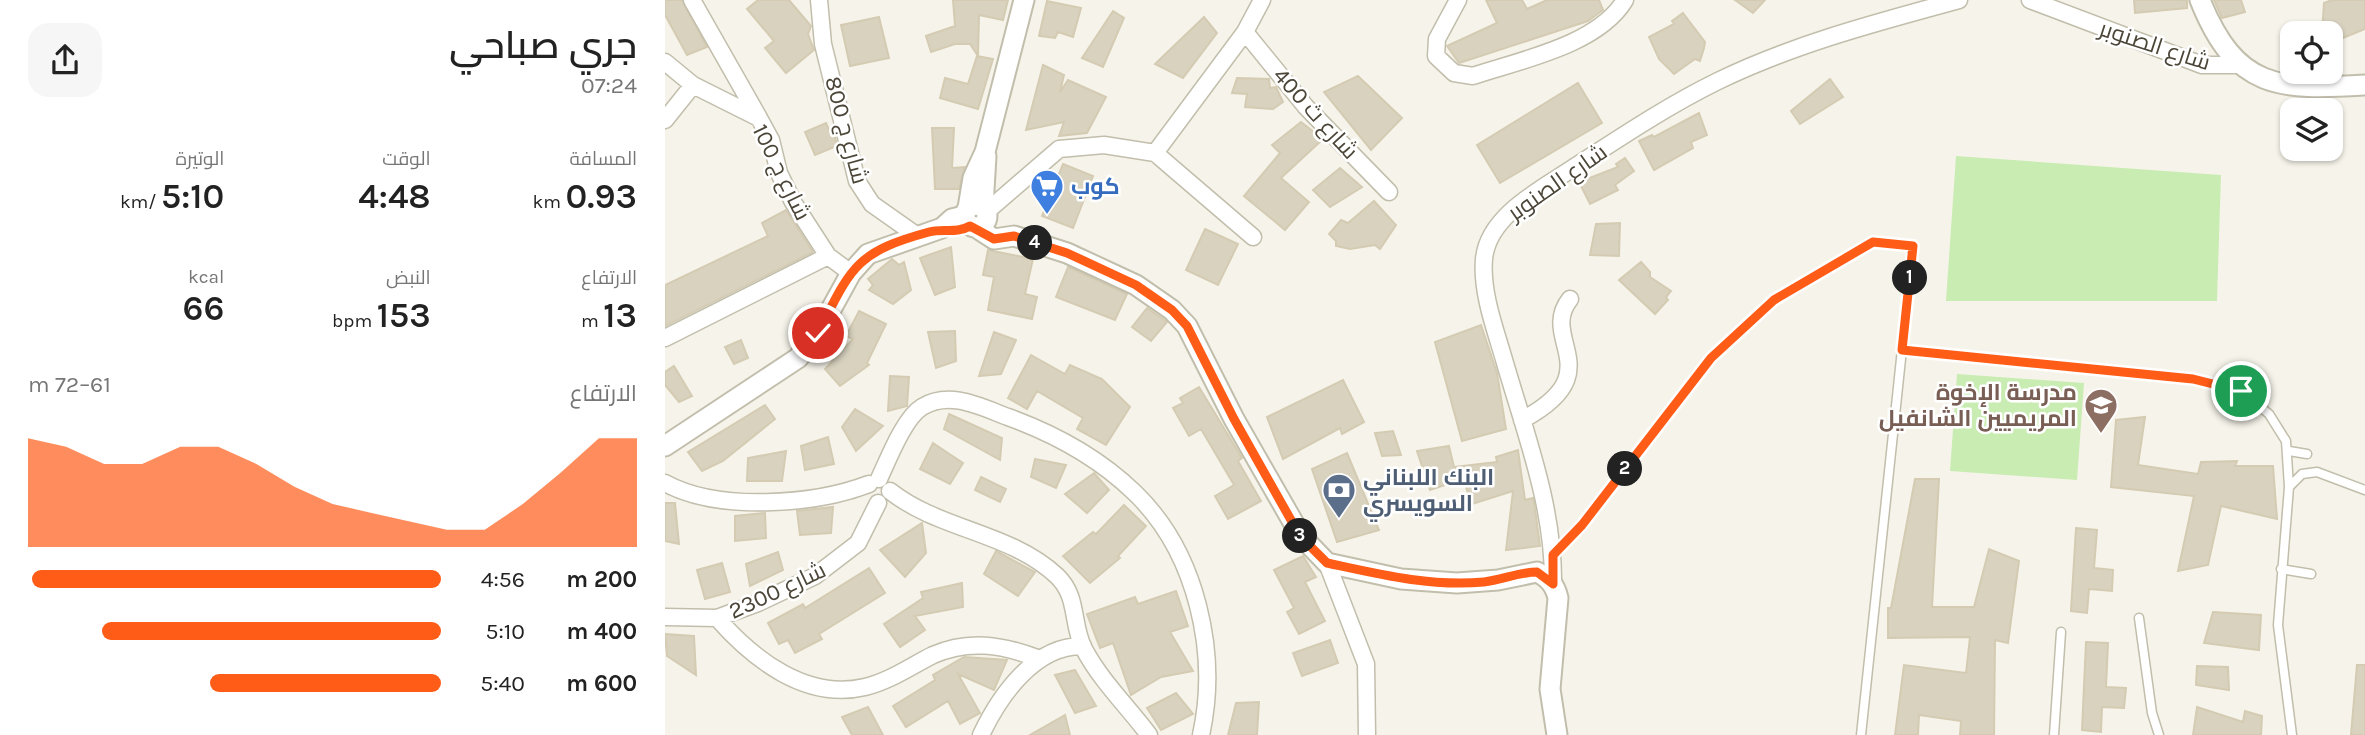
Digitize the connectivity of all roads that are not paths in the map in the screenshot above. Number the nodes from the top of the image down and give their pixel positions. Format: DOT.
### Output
graph roads {
  1 [pos="692,0"];
  2 [pos="819,0"];
  3 [pos="1024,0"];
  4 [pos="1262,0"];
  5 [pos="1458,0"];
  6 [pos="1625,0"];
  7 [pos="1959,0"];
  8 [pos="2030,0"];
  9 [pos="2200,0"];
  10 [pos="1245,32"];
  11 [pos="665,62"];
  12 [pos="2243,65"];
  13 [pos="693,85"];
  14 [pos="2365,85"];
  15 [pos="759,118"];
  16 [pos="665,120"];
  17 [pos="1155,153"];
  18 [pos="1389,192"];
  19 [pos="976,216"];
  20 [pos="916,235"];
  21 [pos="1253,237"];
  22 [pos="828,256"];
  23 [pos="851,274"];
  24 [pos="1570,299"];
  25 [pos="665,338"];
  26 [pos="1902,350"];
  27 [pos="1522,419"];
  28 [pos="673,441"];
  29 [pos="2285,441"];
  30 [pos="2289,451"];
  31 [pos="2307,454"];
  32 [pos="665,456"];
  33 [pos="2302,474"];
  34 [pos="665,484"];
  35 [pos="2289,487"];
  36 [pos="879,489"];
  37 [pos="2365,490"];
  38 [pos="1553,555"];
  39 [pos="1327,563"];
  40 [pos="2281,569"];
  41 [pos="2311,575"];
  42 [pos="1553,584"];
  43 [pos="666,617"];
  44 [pos="717,618"];
  45 [pos="2139,618"];
  46 [pos="2061,632"];
  47 [pos="1083,646"];
  48 [pos="1037,658"];
  49 [pos="981,735"];
  50 [pos="1149,735"];
  51 [pos="1201,735"];
  52 [pos="1367,735"];
  53 [pos="1557,735"];
  54 [pos="1861,735"];
  55 [pos="2054,735"];
  56 [pos="2158,735"];
  57 [pos="2292,735"];
  1 -- 15 [label="street"];
  2 -- 20 [label="street, شارع ج 800"];
  3 -- 19 [label="street"];
  4 -- 10 [label="street"];
  5 -- 6 [label="street"];
  7 -- 27 [label="street, شارع الصنوبر"];
  8 -- 12 [label="street, شارع الصنوبر"];
  9 -- 12 [label="street"];
  10 -- 17 [label="street"];
  10 -- 18 [label="street, شارع ث 400"];
  11 -- 13 [label="street, شارع ج 100"];
  12 -- 14 [label="street"];
  13 -- 15 [label="street, شارع ج 100"];
  13 -- 16 [label="street"];
  15 -- 22 [label="street, شارع ج 100"];
  17 -- 19 [label="street"];
  17 -- 21 [label="street"];
  19 -- 20 [label="street"];
  19 -- 39 [label="street"];
  20 -- 23 [label="street"];
  22 -- 23 [label="street, شارع ج 100"];
  22 -- 25 [label="street"];
  23 -- 28 [label="street"];
  24 -- 27 [label="street"];
  26 -- 29 [label="lane"];
  26 -- 38 [label="lane"];
  26 -- 54 [label="lane"];
  27 -- 38 [label="street, شارع الصنوبر"];
  28 -- 32 [label="street"];
  29 -- 30 [label="lane"];
  29 -- 35 [label="lane"];
  30 -- 31 [label="lane"];
  30 -- 33 [label="lane"];
  33 -- 35 [label="lane"];
  33 -- 37 [label="lane"];
  34 -- 36 [label="street"];
  35 -- 40 [label="lane"];
  36 -- 44 [label="street, شارع 2300"];
  36 -- 47 [label="street"];
  36 -- 51 [label="street, شارع 2300"];
  38 -- 42 [label="street, شارع الصنوبر"];
  39 -- 42 [label="street"];
  39 -- 52 [label="street"];
  40 -- 41 [label="lane"];
  40 -- 57 [label="lane"];
  42 -- 53 [label="street"];
  43 -- 44 [label="street, شارع 2300"];
  44 -- 48 [label="street"];
  45 -- 56 [label="lane"];
  46 -- 55 [label="lane"];
  47 -- 48 [label="street"];
  47 -- 50 [label="street"];
  48 -- 49 [label="street"];
}
